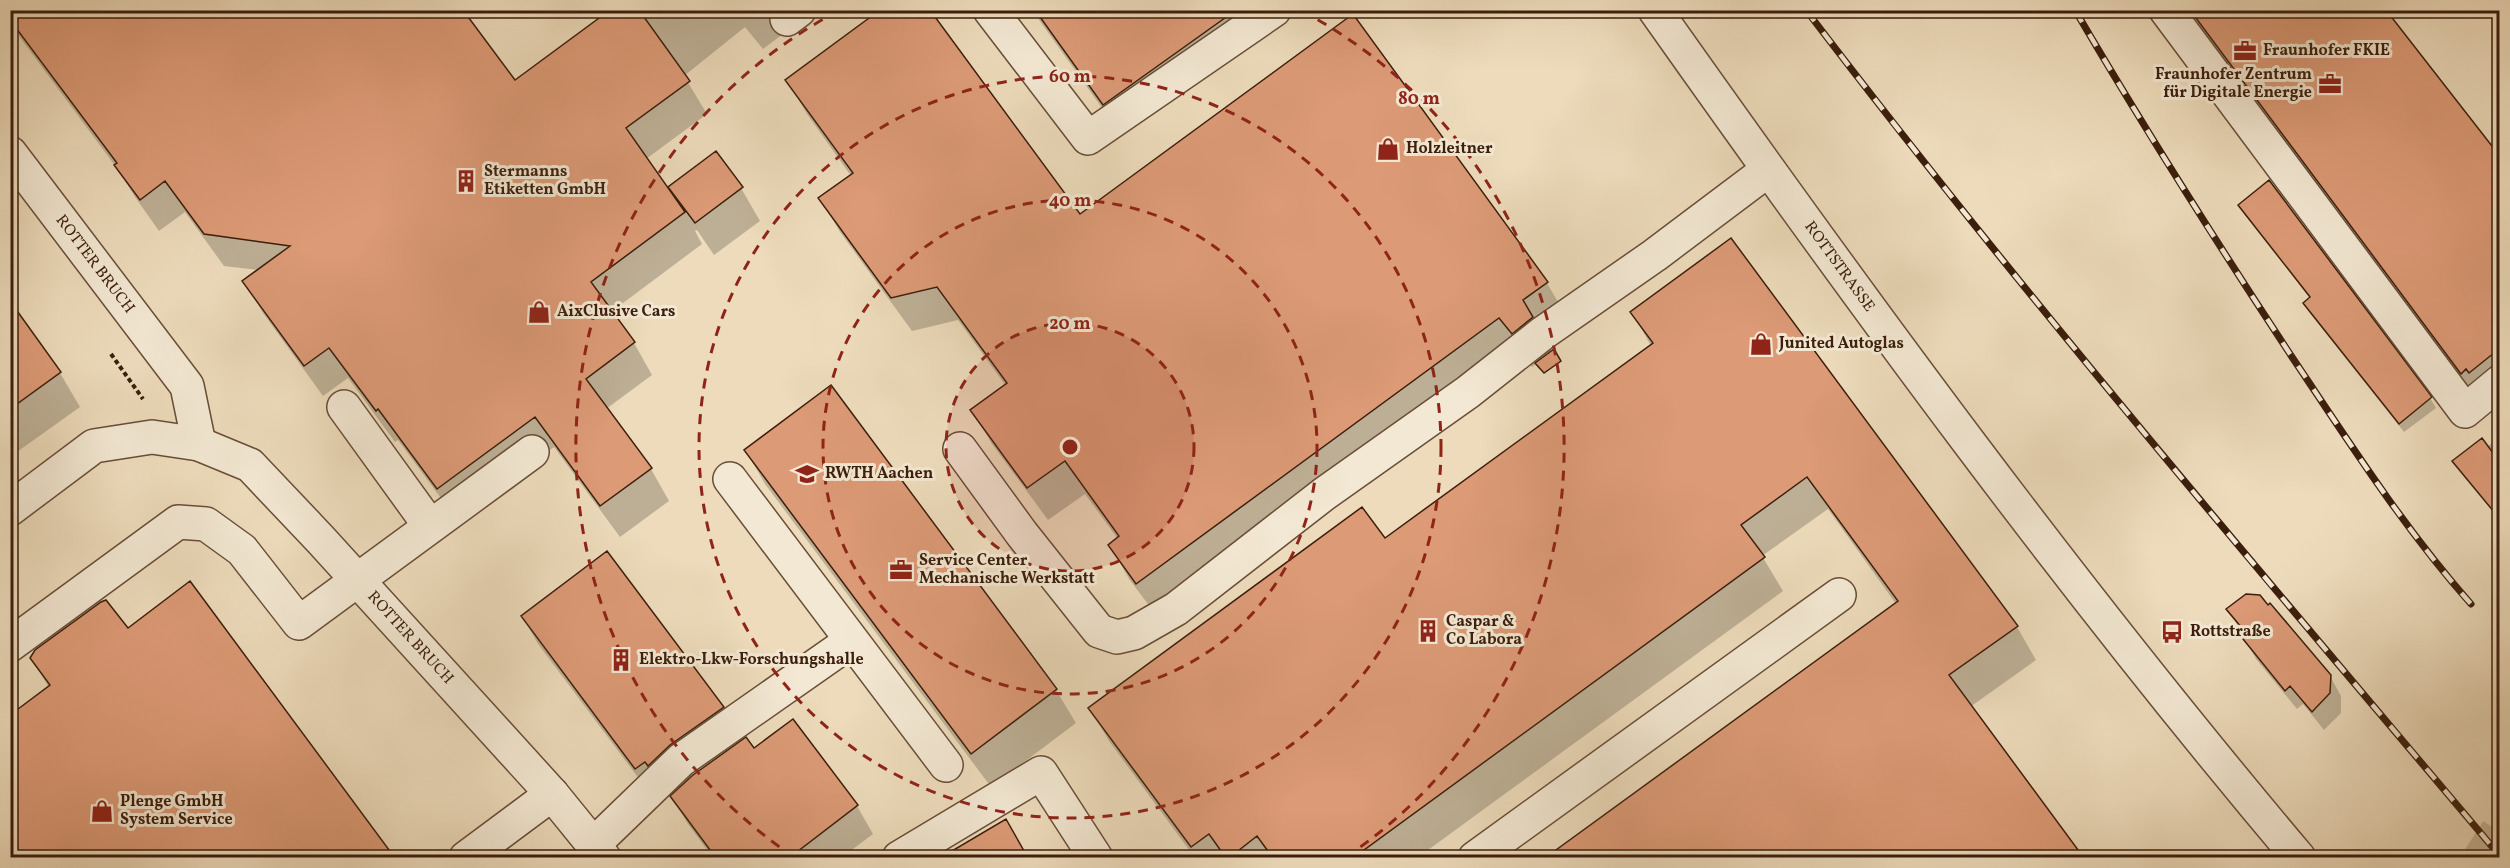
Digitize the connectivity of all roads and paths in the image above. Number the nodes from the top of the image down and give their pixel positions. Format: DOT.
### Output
graph roads {
  1 [pos="990,10"];
  2 [pos="1274,10"];
  3 [pos="1655,10"];
  4 [pos="2166,10"];
  5 [pos="10,153"];
  6 [pos="1768,170"];
  7 [pos="2499,382"];
  8 [pos="344,407"];
  9 [pos="199,444"];
  10 [pos="960,449"];
  11 [pos="532,452"];
  12 [pos="730,479"];
  13 [pos="10,508"];
  14 [pos="430,526"];
  15 [pos="358,580"];
  16 [pos="1839,595"];
  17 [pos="850,641"];
  18 [pos="10,645"];
  19 [pos="946,765"];
  20 [pos="552,794"];
  21 [pos="599,851"];
  22 [pos="466,858"];
  23 [pos="900,858"];
  24 [pos="1096,858"];
  25 [pos="1475,858"];
  26 [pos="2299,858"];
  1 -- 2 [label="street"];
  3 -- 6 [label="street, ROTTSTRASSE"];
  4 -- 7 [label="street"];
  5 -- 9 [label="street, ROTTER BRUCH"];
  6 -- 10 [label="street"];
  6 -- 26 [label="street, ROTTSTRASSE"];
  8 -- 14 [label="street"];
  9 -- 13 [label="street, ROTTER BRUCH"];
  9 -- 15 [label="street, ROTTER BRUCH"];
  11 -- 14 [label="street"];
  12 -- 17 [label="street"];
  14 -- 15 [label="street"];
  15 -- 18 [label="street"];
  15 -- 20 [label="street, ROTTER BRUCH"];
  16 -- 25 [label="street"];
  17 -- 19 [label="street"];
  17 -- 21 [label="street"];
  20 -- 21 [label="street, ROTTER BRUCH"];
  20 -- 22 [label="street"];
  23 -- 24 [label="street"];
}
